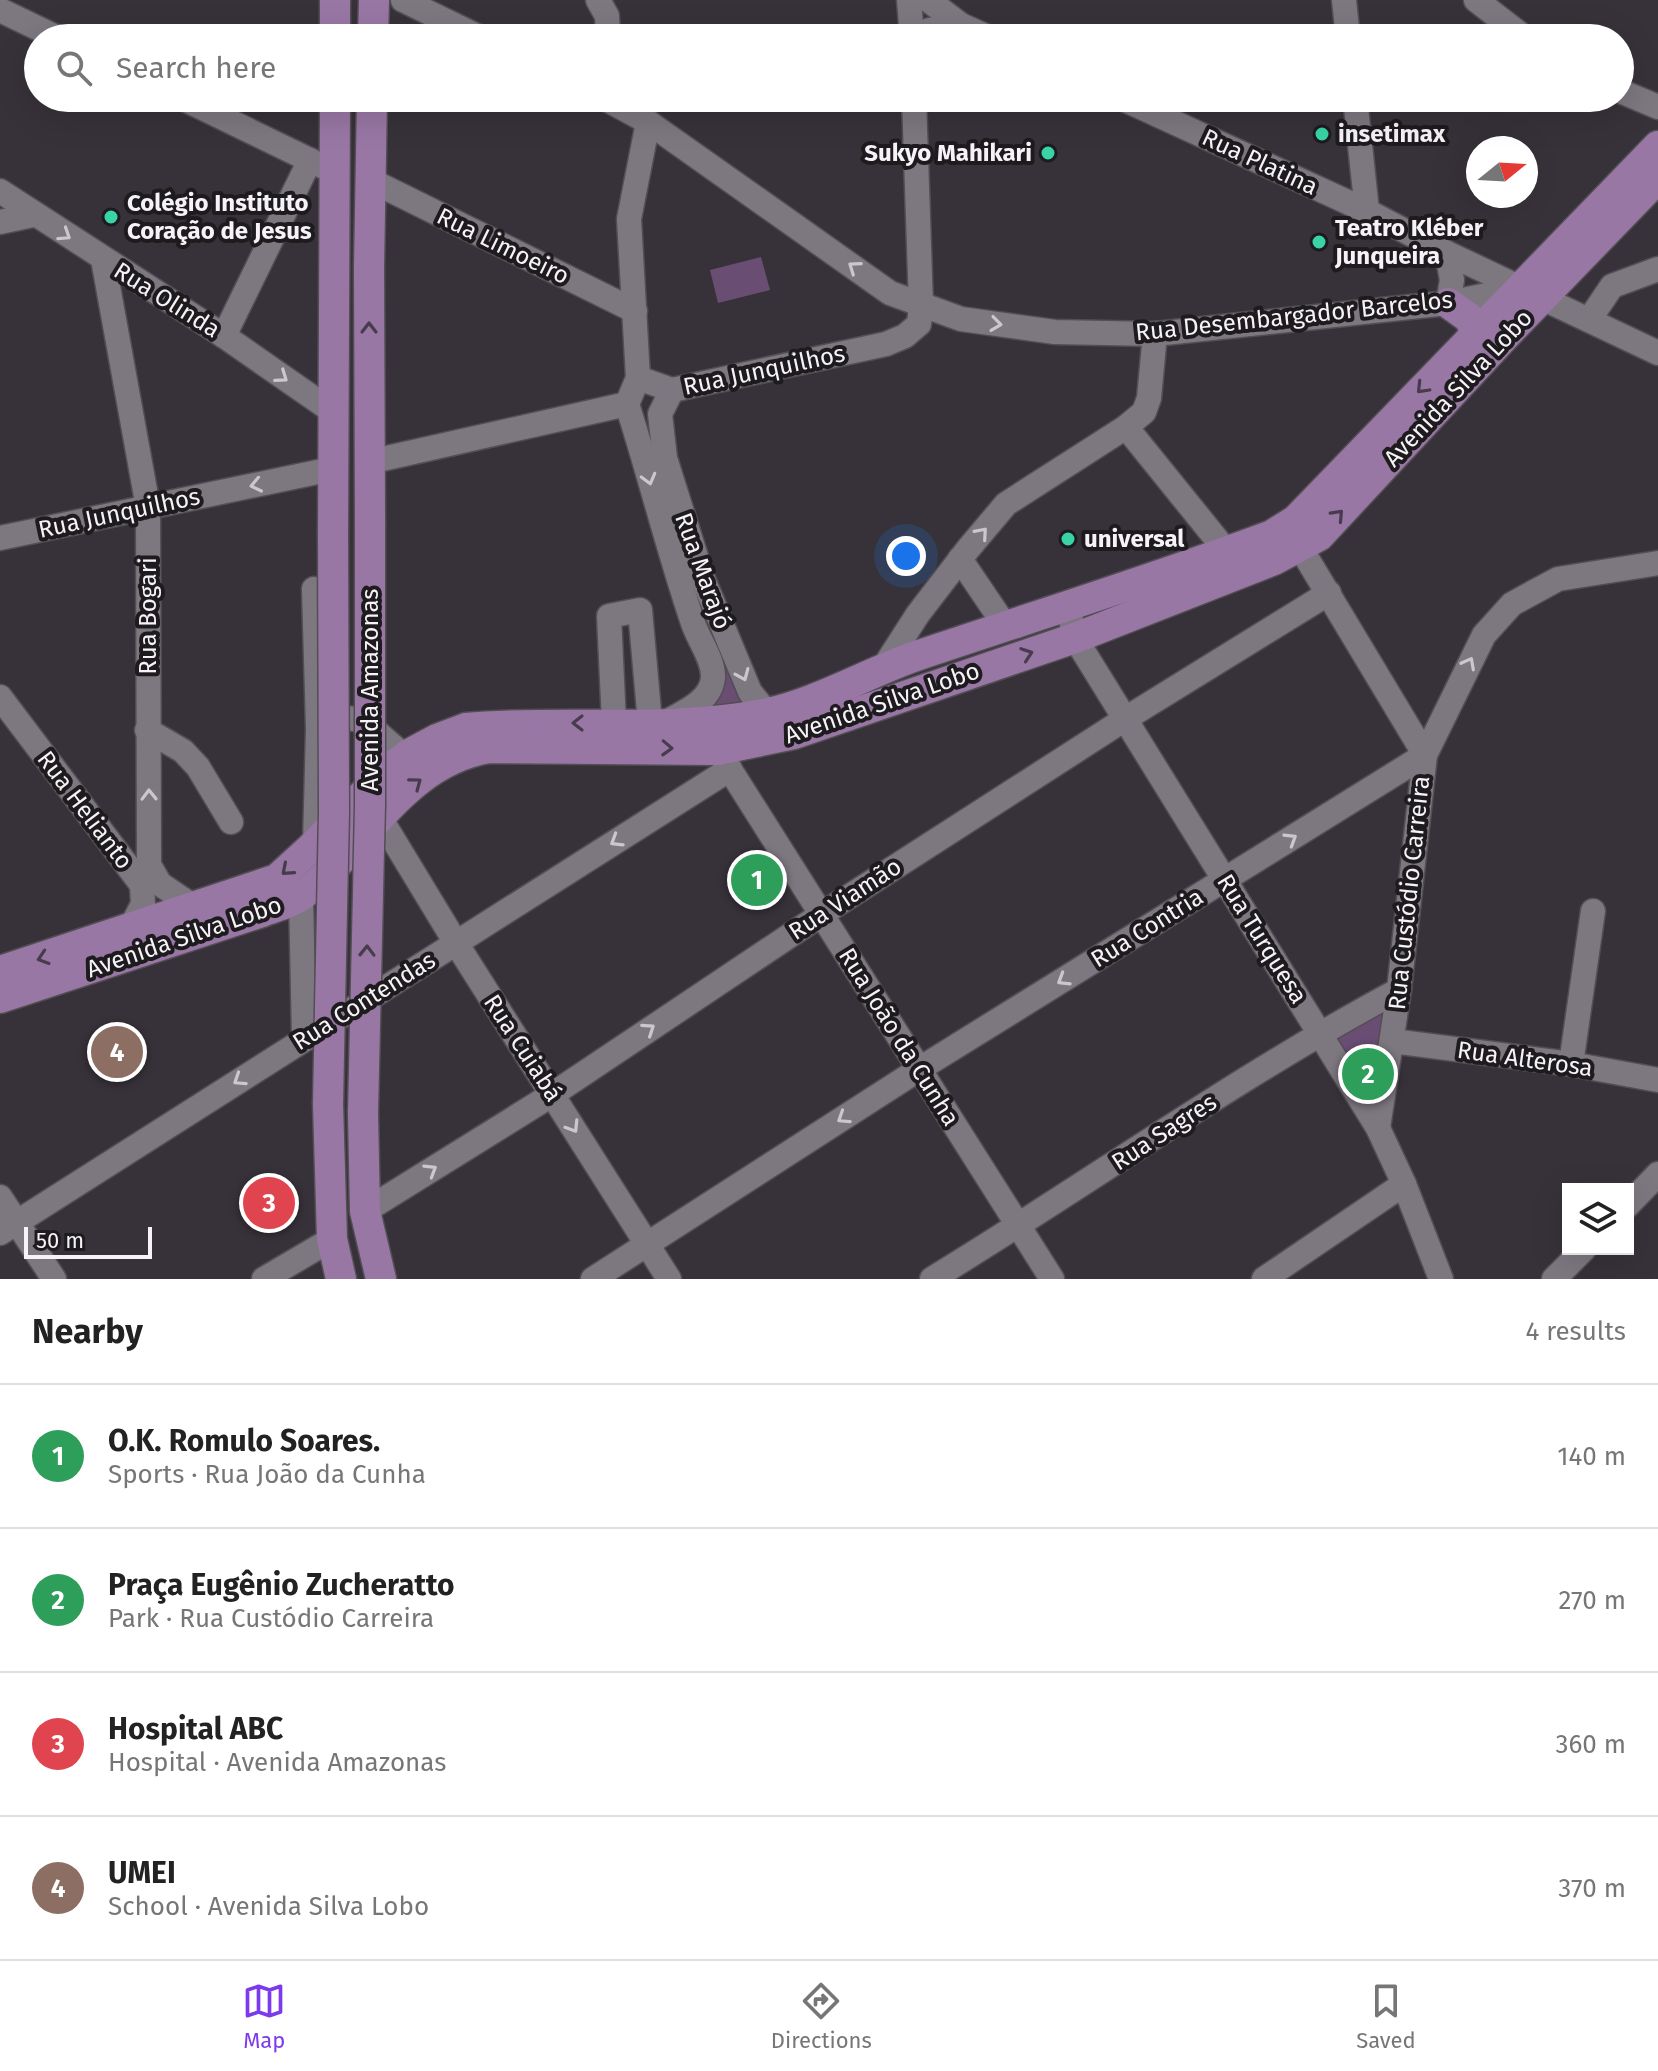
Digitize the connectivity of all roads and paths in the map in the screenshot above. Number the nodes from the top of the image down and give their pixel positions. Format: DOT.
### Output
graph roads {
  1 [pos="335,0"];
  2 [pos="374,0"];
  3 [pos="403,0"];
  4 [pos="598,0"];
  5 [pos="909,0"];
  6 [pos="928,0"];
  7 [pos="1344,0"];
  8 [pos="1476,0"];
  9 [pos="0,10"];
  10 [pos="29,24"];
  11 [pos="335,24"];
  12 [pos="373,24"];
  13 [pos="452,24"];
  14 [pos="607,24"];
  15 [pos="911,24"];
  16 [pos="960,24"];
  17 [pos="1347,24"];
  18 [pos="1507,24"];
  19 [pos="1634,97"];
  20 [pos="1658,107"];
  21 [pos="211,112"];
  22 [pos="332,112"];
  23 [pos="372,112"];
  24 [pos="630,112"];
  25 [pos="914,112"];
  26 [pos="1151,112"];
  27 [pos="1356,112"];
  28 [pos="648,122"];
  29 [pos="1658,146"];
  30 [pos="322,166"];
  31 [pos="1658,178"];
  32 [pos="372,181"];
  33 [pos="0,191"];
  34 [pos="1367,211"];
  35 [pos="33,215"];
  36 [pos="0,222"];
  37 [pos="1447,253"];
  38 [pos="103,259"];
  39 [pos="1658,269"];
  40 [pos="1532,293"];
  41 [pos="1448,303"];
  42 [pos="921,306"];
  43 [pos="635,311"];
  44 [pos="1589,320"];
  45 [pos="1476,332"];
  46 [pos="1155,334"];
  47 [pos="224,336"];
  48 [pos="1658,353"];
  49 [pos="638,378"];
  50 [pos="672,390"];
  51 [pos="627,404"];
  52 [pos="332,411"];
  53 [pos="1126,427"];
  54 [pos="369,462"];
  55 [pos="332,469"];
  56 [pos="148,507"];
  57 [pos="687,534"];
  58 [pos="0,538"];
  59 [pos="1300,547"];
  60 [pos="1227,552"];
  61 [pos="960,559"];
  62 [pos="1658,563"];
  63 [pos="314,589"];
  64 [pos="1329,593"];
  65 [pos="1068,607"];
  66 [pos="693,624"];
  67 [pos="1006,627"];
  68 [pos="1075,638"];
  69 [pos="907,648"];
  70 [pos="0,697"];
  71 [pos="767,713"];
  72 [pos="1125,719"];
  73 [pos="668,722"];
  74 [pos="614,723"];
  75 [pos="318,729"];
  76 [pos="147,730"];
  77 [pos="794,734"];
  78 [pos="1425,755"];
  79 [pos="724,760"];
  80 [pos="386,771"];
  81 [pos="379,816"];
  82 [pos="231,822"];
  83 [pos="149,835"];
  84 [pos="110,843"];
  85 [pos="315,844"];
  86 [pos="1225,880"];
  87 [pos="301,896"];
  88 [pos="194,907"];
  89 [pos="1593,911"];
  90 [pos="822,914"];
  91 [pos="130,929"];
  92 [pos="456,943"];
  93 [pos="0,971"];
  94 [pos="45,985"];
  95 [pos="1399,990"];
  96 [pos="0,998"];
  97 [pos="0,1012"];
  98 [pos="1320,1032"];
  99 [pos="304,1037"];
  100 [pos="1392,1041"];
  101 [pos="1571,1064"];
  102 [pos="921,1068"];
  103 [pos="1658,1080"];
  104 [pos="553,1094"];
  105 [pos="1378,1128"];
  106 [pos="1658,1174"];
  107 [pos="1404,1184"];
  108 [pos="0,1197"];
  109 [pos="1634,1199"];
  110 [pos="365,1211"];
  111 [pos="1018,1227"];
  112 [pos="8,1228"];
  113 [pos="332,1239"];
  114 [pos="647,1244"];
  115 [pos="1578,1255"];
  116 [pos="54,1279"];
  117 [pos="264,1279"];
  118 [pos="341,1279"];
  119 [pos="381,1279"];
  120 [pos="593,1279"];
  121 [pos="669,1279"];
  122 [pos="932,1279"];
  123 [pos="1052,1279"];
  124 [pos="1264,1279"];
  125 [pos="1441,1279"];
  126 [pos="1554,1279"];
  1 -- 11 [label="main road"];
  2 -- 12 [label="main road"];
  3 -- 13 [label="street"];
  4 -- 14 [label="street"];
  5 -- 15 [label="street"];
  6 -- 16 [label="street"];
  7 -- 17 [label="street"];
  8 -- 18 [label="street"];
  9 -- 10 [label="street"];
  19 -- 20 [label="street"];
  21 -- 30 [label="street"];
  22 -- 30 [label="main road, Avenida Amazonas"];
  23 -- 32 [label="main road, Avenida Amazonas"];
  24 -- 28 [label="street, Rua Desembargador Barcelos"];
  25 -- 42 [label="street"];
  26 -- 34 [label="street, Rua Platina"];
  27 -- 34 [label="street"];
  42 -- 28 [label="street, Rua Desembargador Barcelos, one-way"];
  28 -- 43 [label="street"];
  29 -- 40 [label="main road, Avenida Silva Lobo"];
  30 -- 47 [label="street"];
  30 -- 52 [label="main road, Avenida Amazonas"];
  31 -- 40 [label="main road, Avenida Silva Lobo"];
  32 -- 43 [label="street, Rua Limoeiro"];
  54 -- 32 [label="main road, Avenida Amazonas, one-way"];
  33 -- 35 [label="street, Rua Olinda"];
  34 -- 37 [label="street, Rua Platina"];
  35 -- 36 [label="street"];
  35 -- 38 [label="street, Rua Olinda, one-way"];
  37 -- 40 [label="street, Rua Platina"];
  37 -- 41 [label="street"];
  38 -- 47 [label="street, Rua Olinda"];
  38 -- 56 [label="street, Rua Bogari"];
  39 -- 44 [label="street"];
  40 -- 41 [label="street, Rua Desembargador Barcelos"];
  40 -- 44 [label="street, Rua Platina"];
  40 -- 45 [label="main road, Avenida Silva Lobo"];
  59 -- 40 [label="main road, Avenida Silva Lobo, one-way"];
  41 -- 45 [label="main road"];
  41 -- 46 [label="street, Rua Desembargador Barcelos"];
  42 -- 46 [label="street, Rua Desembargador Barcelos, one-way"];
  42 -- 50 [label="street, Rua Junquilhos"];
  43 -- 49 [label="street"];
  44 -- 48 [label="street, Rua Platina"];
  45 -- 60 [label="main road, Avenida Silva Lobo, one-way"];
  46 -- 53 [label="street"];
  47 -- 52 [label="street, Rua Olinda, one-way"];
  49 -- 50 [label="street, Rua Junquilhos"];
  49 -- 51 [label="street"];
  50 -- 57 [label="street, Rua Marajó"];
  51 -- 54 [label="street"];
  51 -- 66 [label="street, Rua Marajó, one-way"];
  52 -- 55 [label="main road, Avenida Amazonas"];
  53 -- 60 [label="street"];
  61 -- 53 [label="street, one-way"];
  110 -- 54 [label="main road, Avenida Amazonas, one-way, bridge"];
  55 -- 56 [label="street, Rua Junquilhos, one-way"];
  55 -- 113 [label="main road, Avenida Amazonas, bridge"];
  56 -- 58 [label="street, Rua Junquilhos"];
  56 -- 76 [label="street, Rua Bogari"];
  57 -- 66 [label="street"];
  57 -- 71 [label="street, Rua Marajó, one-way"];
  59 -- 64 [label="street, Rua Custódio Carreira"];
  59 -- 68 [label="main road, Avenida Silva Lobo"];
  60 -- 65 [label="main road, Avenida Silva Lobo"];
  61 -- 67 [label="street"];
  61 -- 69 [label="street"];
  78 -- 62 [label="street, one-way"];
  63 -- 75 [label="street"];
  64 -- 72 [label="street, Rua Viamão"];
  64 -- 78 [label="street, Rua Custódio Carreira"];
  65 -- 67 [label="main road, Avenida Silva Lobo"];
  65 -- 68 [label="street, Rua Turquesa"];
  66 -- 73 [label="street, Rua Marajó"];
  67 -- 69 [label="main road, Avenida Silva Lobo"];
  68 -- 72 [label="street, Rua Turquesa"];
  77 -- 68 [label="main road, Avenida Silva Lobo, one-way"];
  69 -- 71 [label="main road, Avenida Silva Lobo"];
  70 -- 84 [label="street, Rua Helianto"];
  71 -- 73 [label="main road, Avenida Silva Lobo"];
  71 -- 77 [label="street, Rua Marajó"];
  72 -- 86 [label="street, Rua Turquesa"];
  72 -- 90 [label="street, Rua Viamão"];
  73 -- 74 [label="main road, Avenida Silva Lobo"];
  73 -- 74 [label="street"];
  73 -- 79 [label="street, Rua João da Cunha"];
  74 -- 80 [label="main road, Avenida Silva Lobo, one-way"];
  75 -- 80 [label="street"];
  75 -- 85 [label="street"];
  76 -- 82 [label="street"];
  83 -- 76 [label="street, Rua Bogari, one-way"];
  77 -- 79 [label="main road, Avenida Silva Lobo"];
  86 -- 78 [label="street, Rua Contria, one-way"];
  78 -- 95 [label="street, Rua Custódio Carreira"];
  81 -- 79 [label="main road, Avenida Silva Lobo, one-way"];
  79 -- 90 [label="street, Rua João da Cunha"];
  79 -- 92 [label="street, Rua Contendas, one-way"];
  80 -- 85 [label="main road, Avenida Silva Lobo"];
  81 -- 87 [label="main road, Avenida Silva Lobo"];
  81 -- 92 [label="street, Rua Cuiabá"];
  83 -- 84 [label="street"];
  83 -- 88 [label="street, Rua Bogari"];
  84 -- 91 [label="street, Rua Helianto"];
  85 -- 88 [label="main road, Avenida Silva Lobo, one-way"];
  86 -- 98 [label="street, Rua Turquesa"];
  86 -- 102 [label="street, Rua Contria, one-way"];
  87 -- 94 [label="main road, Avenida Silva Lobo"];
  87 -- 99 [label="street"];
  88 -- 91 [label="main road, Avenida Silva Lobo"];
  89 -- 101 [label="street"];
  90 -- 102 [label="street, Rua João da Cunha"];
  104 -- 90 [label="street, Rua Viamão, one-way"];
  91 -- 93 [label="main road, Avenida Silva Lobo, one-way"];
  92 -- 99 [label="street, Rua Contendas"];
  92 -- 104 [label="street, Rua Cuiabá"];
  94 -- 96 [label="main road, Avenida Silva Lobo"];
  94 -- 97 [label="street"];
  95 -- 98 [label="street, Rua Sagres"];
  95 -- 100 [label="street, Rua Custódio Carreira"];
  98 -- 105 [label="street, Rua Turquesa"];
  98 -- 111 [label="street, Rua Sagres"];
  99 -- 112 [label="street, Rua Contendas, one-way"];
  100 -- 101 [label="street, Rua Alterosa"];
  100 -- 105 [label="street, Rua Custódio Carreira"];
  101 -- 103 [label="street, Rua Alterosa"];
  102 -- 111 [label="street, Rua João da Cunha"];
  102 -- 114 [label="street, Rua Contria, one-way"];
  110 -- 104 [label="street, Rua Viamão, one-way"];
  104 -- 114 [label="street, Rua Cuiabá, one-way"];
  105 -- 107 [label="street, Rua Turquesa"];
  106 -- 109 [label="street"];
  107 -- 124 [label="street"];
  107 -- 125 [label="street, Rua Turquesa"];
  108 -- 112 [label="street"];
  110 -- 119 [label="main road, Avenida Amazonas"];
  111 -- 122 [label="street, Rua Sagres"];
  111 -- 123 [label="street, Rua João da Cunha"];
  112 -- 116 [label="street"];
  113 -- 117 [label="street"];
  113 -- 118 [label="main road, Avenida Amazonas"];
  114 -- 120 [label="street, Rua Contria"];
  114 -- 121 [label="street, Rua Cuiabá"];
  115 -- 126 [label="street"];
}
